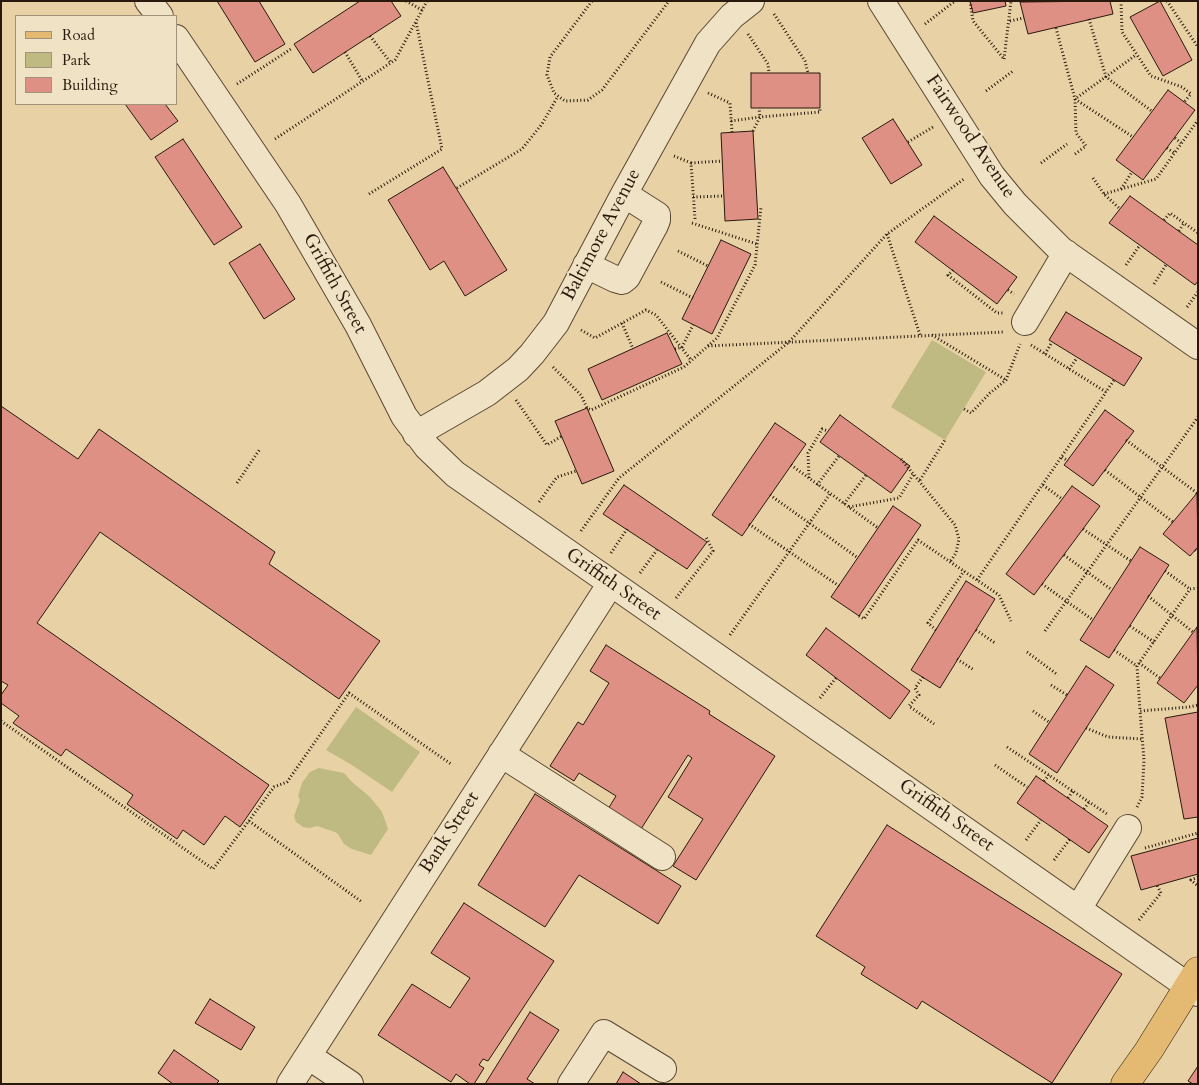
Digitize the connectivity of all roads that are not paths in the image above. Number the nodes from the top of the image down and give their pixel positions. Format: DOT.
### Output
graph roads {
  1 [pos="148,1"];
  2 [pos="751,1"];
  3 [pos="881,1"];
  4 [pos="159,15"];
  5 [pos="178,41"];
  6 [pos="624,194"];
  7 [pos="1066,253"];
  8 [pos="586,265"];
  9 [pos="1027,323"];
  10 [pos="1198,346"];
  11 [pos="416,434"];
  12 [pos="611,583"];
  13 [pos="501,754"];
  14 [pos="1124,835"];
  15 [pos="662,857"];
  16 [pos="1078,909"];
  17 [pos="1194,983"];
  18 [pos="308,1056"];
  19 [pos="663,1069"];
  20 [pos="290,1084"];
  21 [pos="350,1084"];
  22 [pos="571,1084"];
  23 [pos="1125,1084"];
  1 -- 4 [label="street"];
  2 -- 6 [label="street, Baltimore Avenue"];
  3 -- 7 [label="street, Fairwood Avenue"];
  5 -- 11 [label="street, Griffith Street"];
  6 -- 8 [label="street, Baltimore Avenue"];
  6 -- 8 [label="street"];
  7 -- 9 [label="street"];
  7 -- 10 [label="street, Fairwood Avenue"];
  8 -- 11 [label="street, Baltimore Avenue"];
  11 -- 12 [label="street, Griffith Street"];
  12 -- 13 [label="street, Bank Street"];
  12 -- 16 [label="street, Griffith Street"];
  13 -- 15 [label="street"];
  13 -- 18 [label="street, Bank Street"];
  14 -- 16 [label="street"];
  16 -- 17 [label="street, Griffith Street"];
  17 -- 23 [label="main road"];
  18 -- 20 [label="street, Bank Street"];
  18 -- 21 [label="street"];
  19 -- 22 [label="street"];
}
